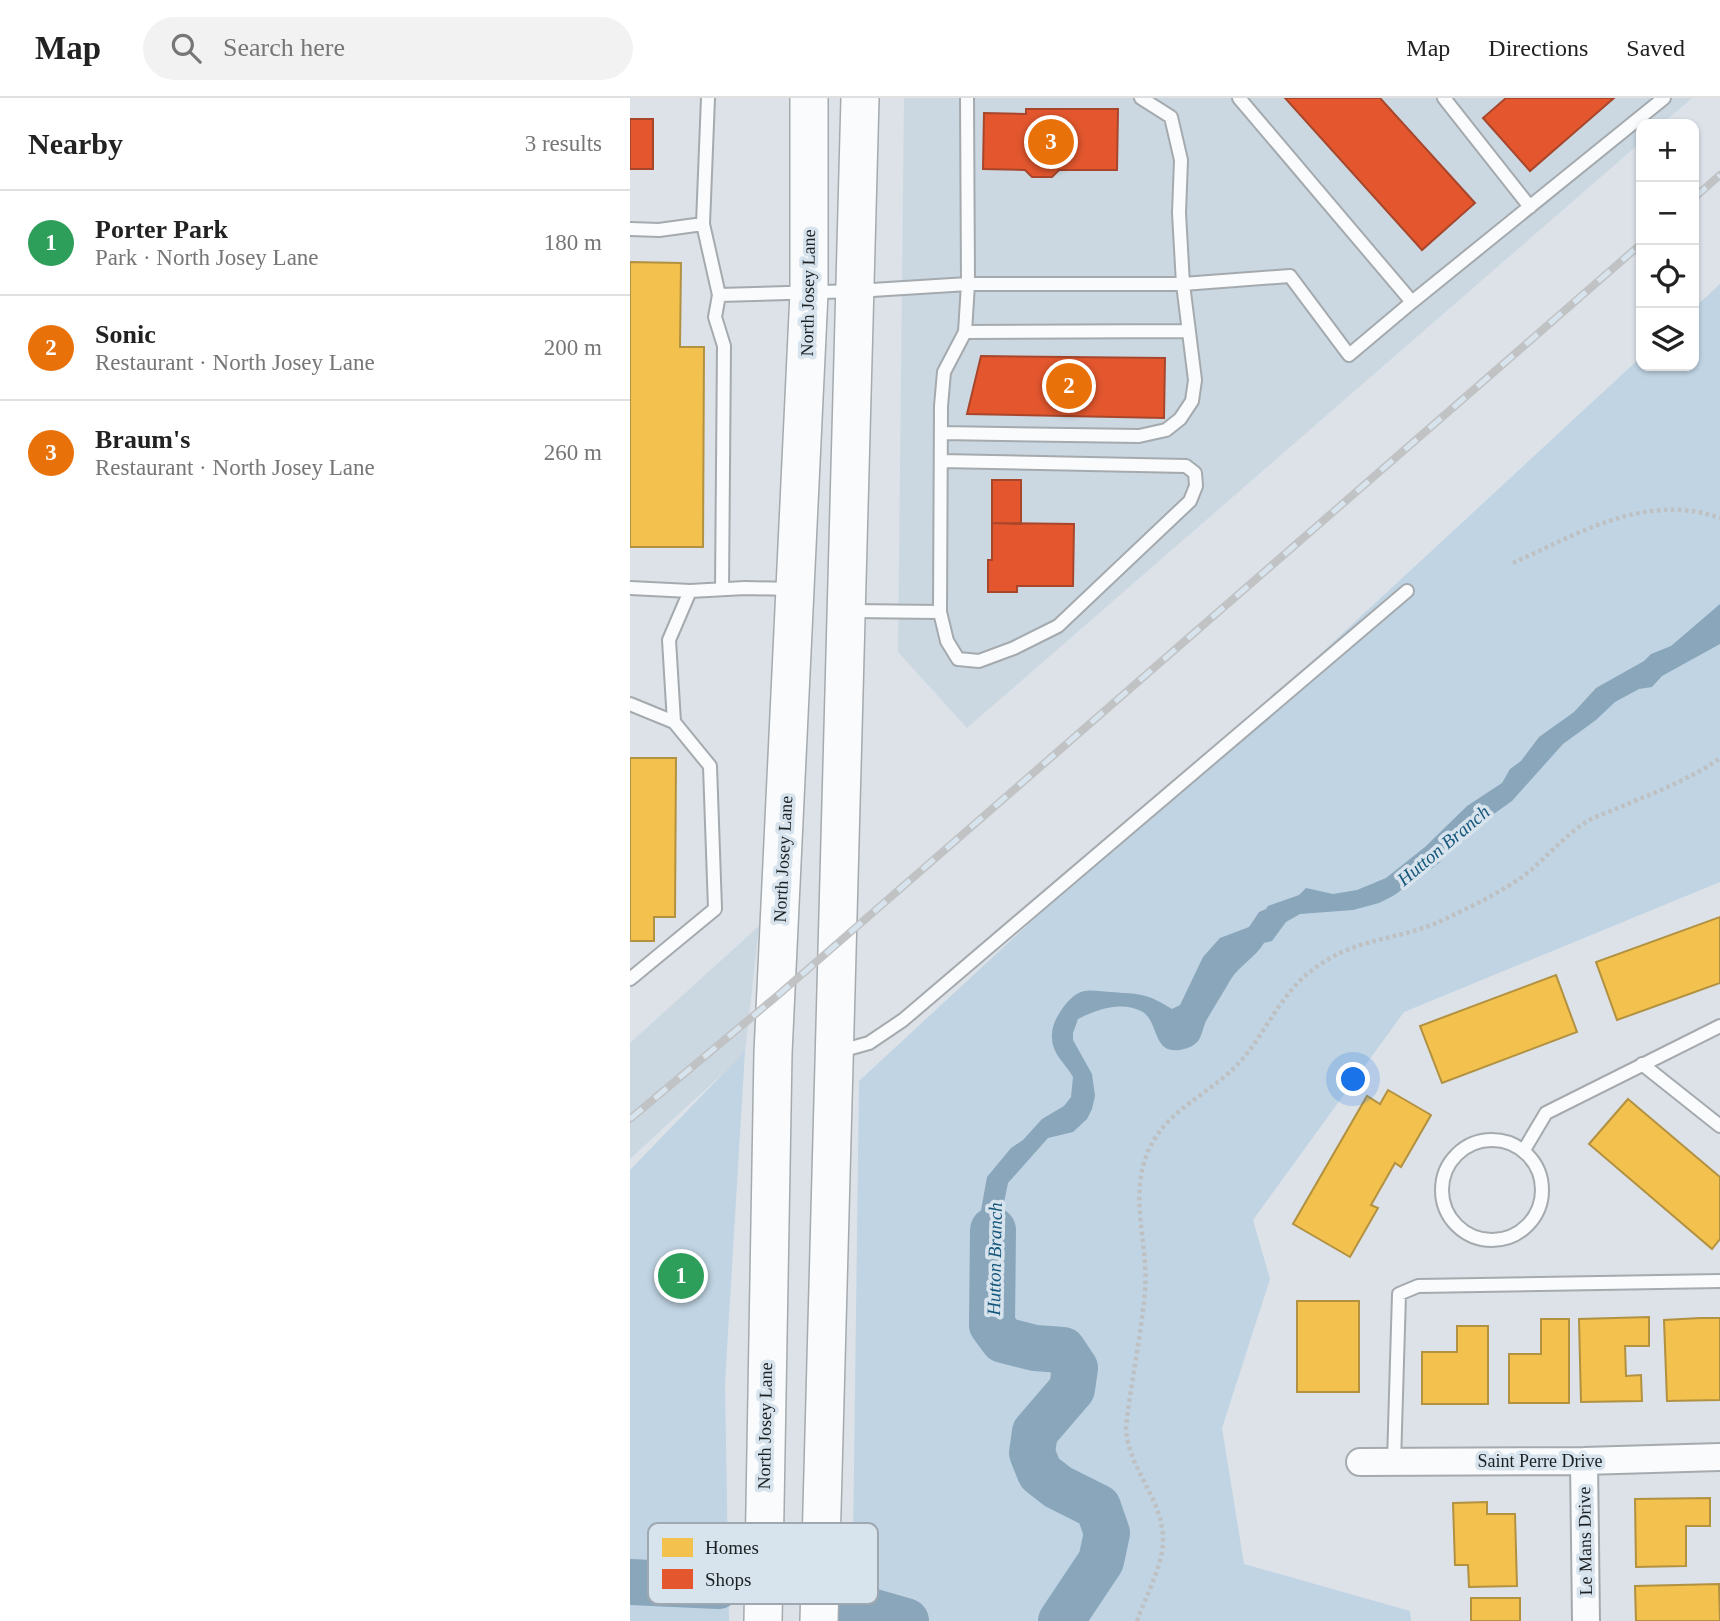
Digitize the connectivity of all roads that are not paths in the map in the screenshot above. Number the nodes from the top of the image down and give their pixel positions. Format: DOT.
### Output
graph roads {
  1 [pos="708,98"];
  2 [pos="809,98"];
  3 [pos="860,98"];
  4 [pos="967,98"];
  5 [pos="1141,98"];
  6 [pos="1239,98"];
  7 [pos="1444,98"];
  8 [pos="1664,98"];
  9 [pos="1530,207"];
  10 [pos="703,224"];
  11 [pos="630,229"];
  12 [pos="968,284"];
  13 [pos="1183,284"];
  14 [pos="856,291"];
  15 [pos="809,293"];
  16 [pos="719,295"];
  17 [pos="1412,302"];
  18 [pos="1189,331"];
  19 [pos="965,332"];
  20 [pos="941,433"];
  21 [pos="941,461"];
  22 [pos="630,588"];
  23 [pos="722,589"];
  24 [pos="795,589"];
  25 [pos="690,591"];
  26 [pos="1407,591"];
  27 [pos="846,611"];
  28 [pos="940,612"];
  29 [pos="630,704"];
  30 [pos="674,722"];
  31 [pos="840,798"];
  32 [pos="630,979"];
  33 [pos="1720,1026"];
  34 [pos="834,1053"];
  35 [pos="1642,1064"];
  36 [pos="1720,1126"];
  37 [pos="1524,1150"];
  38 [pos="1720,1281"];
  39 [pos="1720,1457"];
  40 [pos="1584,1461"];
  41 [pos="1360,1462"];
  42 [pos="1394,1462"];
  43 [pos="765,1523"];
  44 [pos="822,1523"];
  45 [pos="1586,1621"];
  1 -- 10 [label="lane"];
  2 -- 15 [label="main road, North Josey Lane"];
  3 -- 14 [label="main road"];
  4 -- 12 [label="lane"];
  5 -- 13 [label="lane"];
  6 -- 17 [label="lane"];
  7 -- 9 [label="lane"];
  8 -- 9 [label="lane"];
  9 -- 17 [label="lane"];
  10 -- 11 [label="lane"];
  10 -- 16 [label="lane"];
  12 -- 13 [label="lane"];
  12 -- 14 [label="lane"];
  12 -- 19 [label="lane"];
  13 -- 17 [label="lane"];
  13 -- 18 [label="lane"];
  14 -- 15 [label="lane"];
  14 -- 27 [label="main road"];
  15 -- 16 [label="lane"];
  15 -- 24 [label="main road, North Josey Lane"];
  16 -- 23 [label="lane"];
  18 -- 19 [label="lane"];
  18 -- 20 [label="lane"];
  19 -- 20 [label="lane"];
  20 -- 21 [label="lane"];
  21 -- 28 [label="lane"];
  21 -- 28 [label="lane"];
  22 -- 25 [label="lane"];
  23 -- 24 [label="lane"];
  23 -- 25 [label="lane"];
  24 -- 31 [label="main road"];
  24 -- 43 [label="main road, North Josey Lane"];
  25 -- 30 [label="lane"];
  26 -- 34 [label="lane"];
  27 -- 28 [label="lane"];
  27 -- 31 [label="main road"];
  29 -- 30 [label="lane"];
  30 -- 32 [label="lane"];
  31 -- 34 [label="main road"];
  33 -- 35 [label="lane"];
  34 -- 44 [label="main road"];
  35 -- 36 [label="lane"];
  35 -- 37 [label="lane"];
  37 -- 37 [label="lane"];
  38 -- 42 [label="lane"];
  39 -- 40 [label="street, Saint Perre Drive"];
  40 -- 42 [label="street, Saint Perre Drive"];
  40 -- 45 [label="street, Le Mans Drive"];
  41 -- 42 [label="street, Saint Perre Drive"];
}
